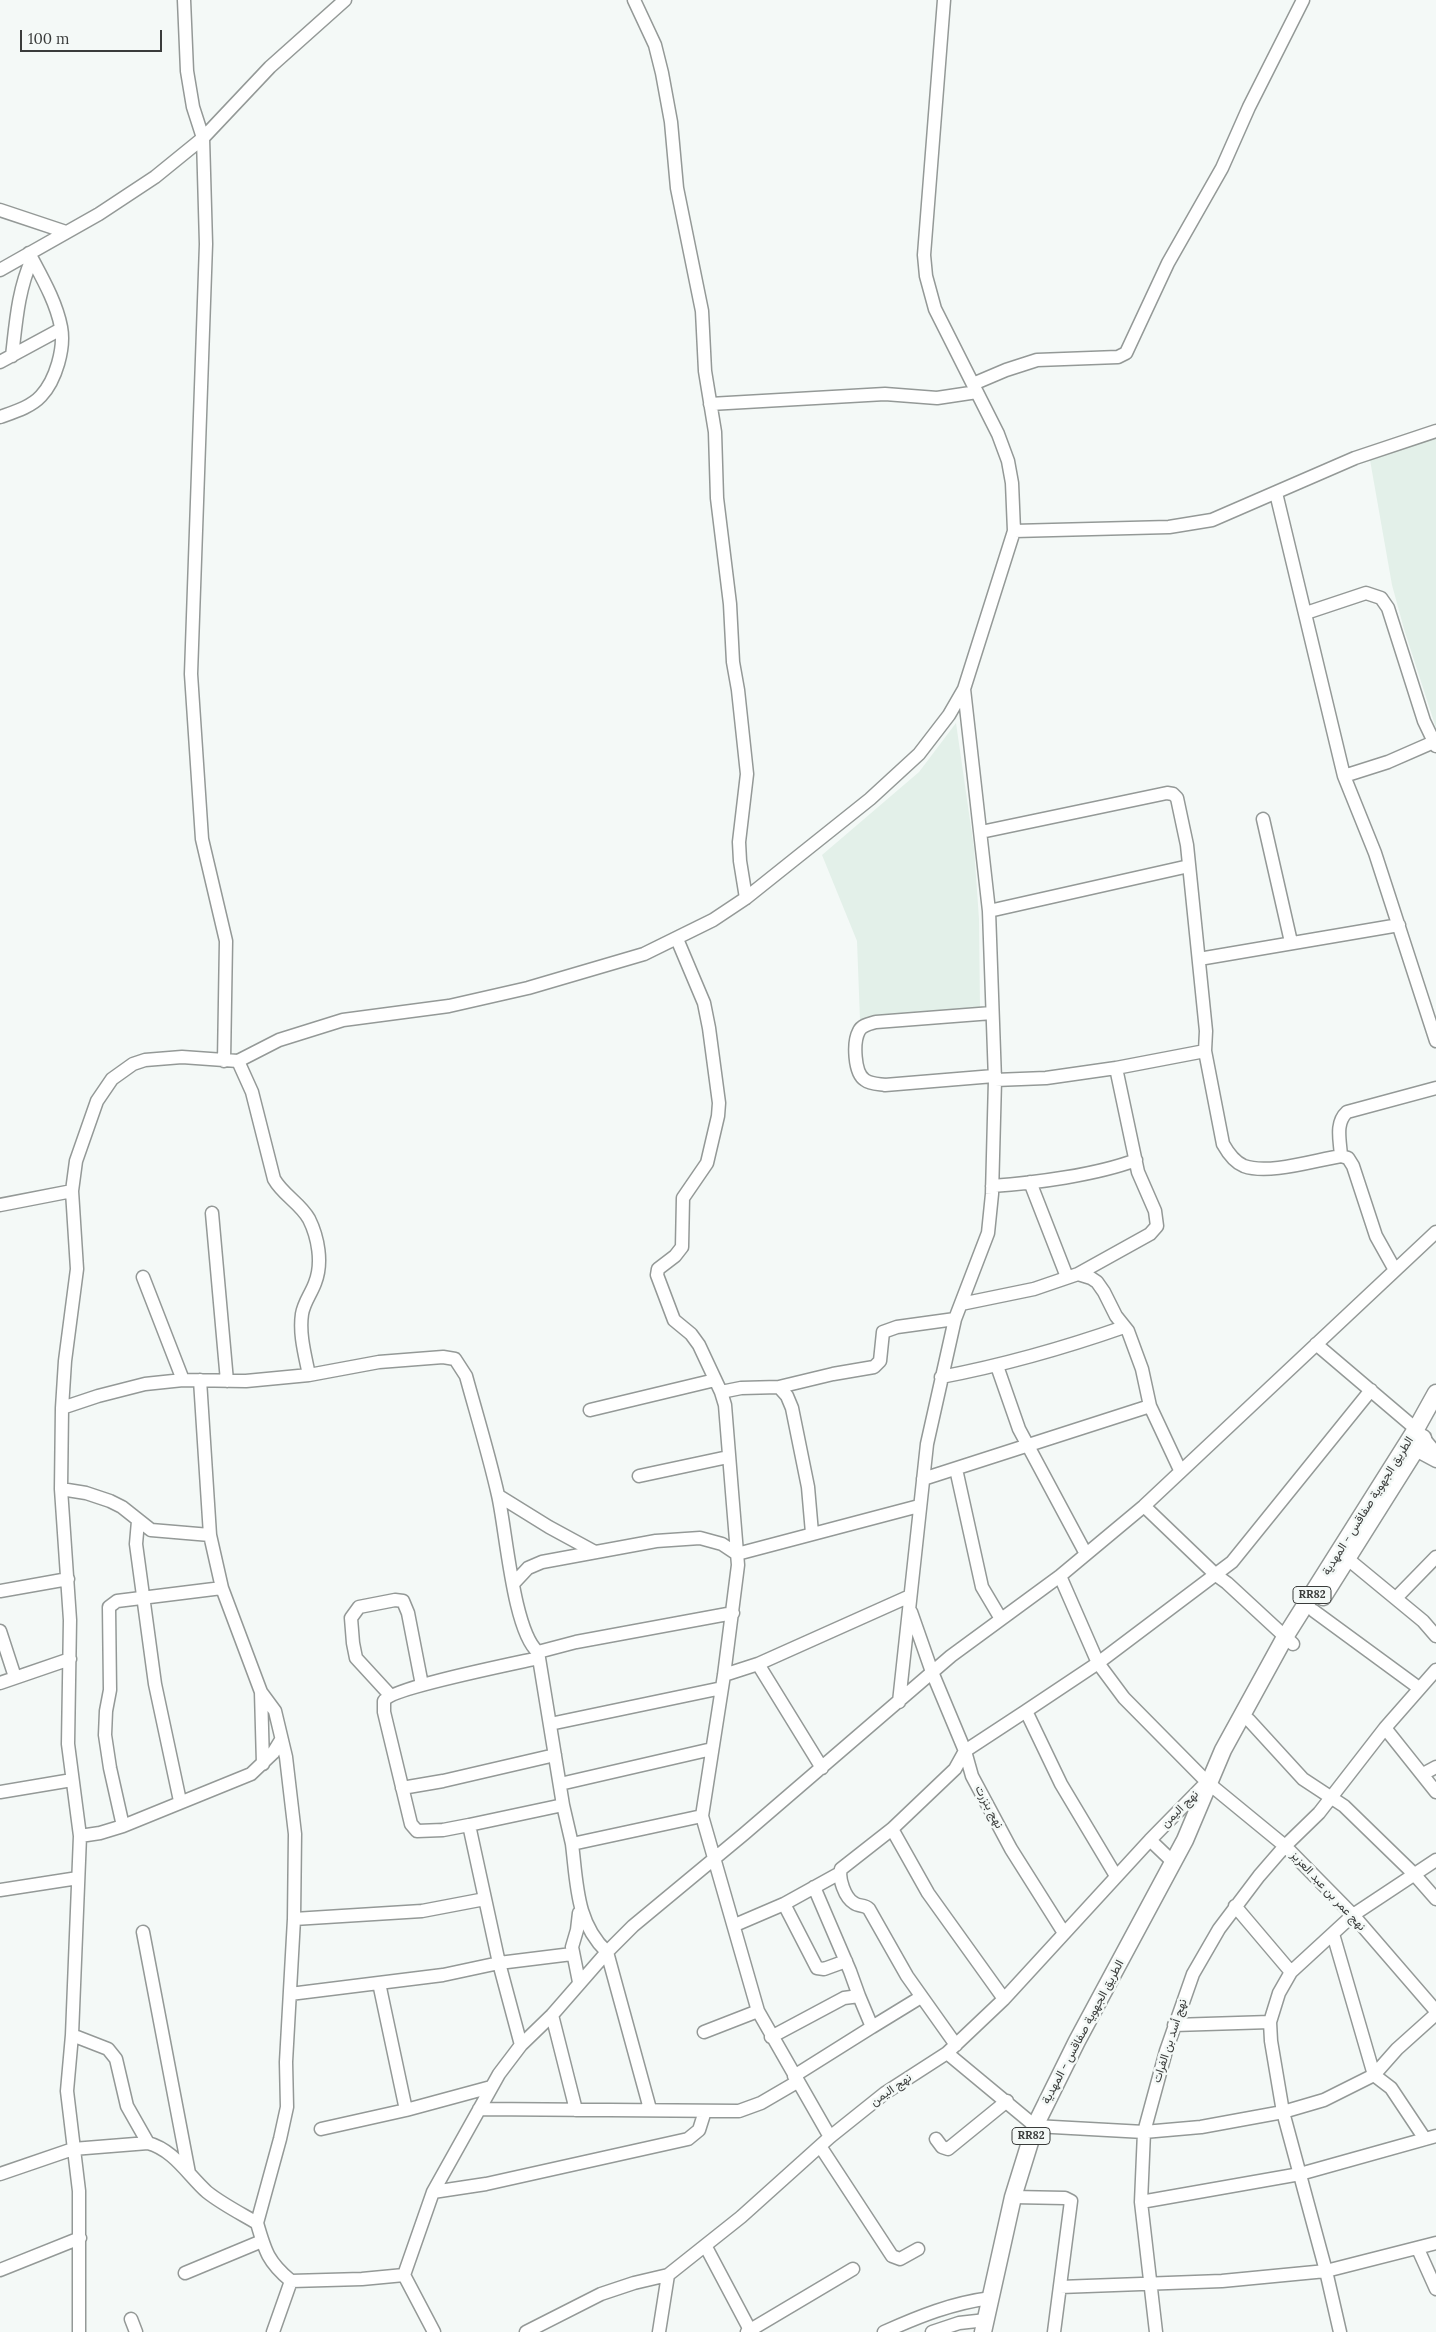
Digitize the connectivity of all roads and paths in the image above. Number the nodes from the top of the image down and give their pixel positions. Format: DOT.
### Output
graph roads {
  1 [pos="184,0"];
  2 [pos="345,0"];
  3 [pos="634,0"];
  4 [pos="944,0"];
  5 [pos="1304,0"];
  6 [pos="203,138"];
  7 [pos="0,210"];
  8 [pos="66,232"];
  9 [pos="31,256"];
  10 [pos="0,270"];
  11 [pos="61,329"];
  12 [pos="12,356"];
  13 [pos="0,362"];
  14 [pos="975,388"];
  15 [pos="710,404"];
  16 [pos="0,417"];
  17 [pos="1436,431"];
  18 [pos="1276,493"];
  19 [pos="1014,530"];
  20 [pos="1306,613"];
  21 [pos="964,689"];
  22 [pos="1435,743"];
  23 [pos="1344,776"];
  24 [pos="1263,819"];
  25 [pos="981,832"];
  26 [pos="1189,866"];
  27 [pos="746,898"];
  28 [pos="989,911"];
  29 [pos="1398,925"];
  30 [pos="677,939"];
  31 [pos="1291,942"];
  32 [pos="1199,959"];
  33 [pos="992,1013"];
  34 [pos="1436,1041"];
  35 [pos="1205,1051"];
  36 [pos="224,1061"];
  37 [pos="238,1061"];
  38 [pos="1116,1068"];
  39 [pos="994,1078"];
  40 [pos="1436,1088"];
  41 [pos="1341,1156"];
  42 [pos="1136,1160"];
  43 [pos="1030,1182"];
  44 [pos="992,1186"];
  45 [pos="72,1191"];
  46 [pos="0,1205"];
  47 [pos="212,1213"];
  48 [pos="1436,1232"];
  49 [pos="1395,1270"];
  50 [pos="1072,1276"];
  51 [pos="143,1277"];
  52 [pos="961,1304"];
  53 [pos="954,1319"];
  54 [pos="1124,1327"];
  55 [pos="1316,1344"];
  56 [pos="997,1366"];
  57 [pos="309,1375"];
  58 [pos="940,1377"];
  59 [pos="183,1380"];
  60 [pos="200,1380"];
  61 [pos="715,1380"];
  62 [pos="227,1381"];
  63 [pos="779,1387"];
  64 [pos="1371,1390"];
  65 [pos="720,1392"];
  66 [pos="1436,1393"];
  67 [pos="1150,1406"];
  68 [pos="62,1408"];
  69 [pos="590,1410"];
  70 [pos="1436,1416"];
  71 [pos="1420,1433"];
  72 [pos="1029,1446"];
  73 [pos="1411,1448"];
  74 [pos="1436,1453"];
  75 [pos="728,1457"];
  76 [pos="1436,1461"];
  77 [pos="956,1469"];
  78 [pos="1180,1470"];
  79 [pos="639,1476"];
  80 [pos="923,1480"];
  81 [pos="61,1489"];
  82 [pos="499,1496"];
  83 [pos="919,1506"];
  84 [pos="1144,1506"];
  85 [pos="138,1521"];
  86 [pos="812,1533"];
  87 [pos="210,1535"];
  88 [pos="595,1552"];
  89 [pos="736,1554"];
  90 [pos="1086,1554"];
  91 [pos="1436,1557"];
  92 [pos="1348,1560"];
  93 [pos="1216,1575"];
  94 [pos="1060,1576"];
  95 [pos="68,1579"];
  96 [pos="514,1583"];
  97 [pos="222,1588"];
  98 [pos="0,1590"];
  99 [pos="1396,1598"];
  100 [pos="143,1599"];
  101 [pos="910,1602"];
  102 [pos="1314,1611"];
  103 [pos="733,1613"];
  104 [pos="1000,1619"];
  105 [pos="0,1631"];
  106 [pos="1436,1636"];
  107 [pos="1289,1640"];
  108 [pos="538,1655"];
  109 [pos="70,1659"];
  110 [pos="1098,1663"];
  111 [pos="758,1664"];
  112 [pos="1436,1670"];
  113 [pos="932,1672"];
  114 [pos="724,1675"];
  115 [pos="15,1678"];
  116 [pos="0,1684"];
  117 [pos="422,1685"];
  118 [pos="722,1688"];
  119 [pos="1419,1688"];
  120 [pos="261,1692"];
  121 [pos="390,1695"];
  122 [pos="899,1702"];
  123 [pos="1026,1711"];
  124 [pos="1249,1720"];
  125 [pos="550,1724"];
  126 [pos="1385,1728"];
  127 [pos="281,1740"];
  128 [pos="712,1748"];
  129 [pos="965,1751"];
  130 [pos="555,1755"];
  131 [pos="263,1764"];
  132 [pos="1436,1767"];
  133 [pos="822,1768"];
  134 [pos="1423,1774"];
  135 [pos="72,1780"];
  136 [pos="560,1784"];
  137 [pos="1211,1785"];
  138 [pos="402,1788"];
  139 [pos="0,1792"];
  140 [pos="1436,1792"];
  141 [pos="1330,1797"];
  142 [pos="180,1801"];
  143 [pos="563,1805"];
  144 [pos="702,1816"];
  145 [pos="1172,1818"];
  146 [pos="469,1825"];
  147 [pos="123,1826"];
  148 [pos="892,1829"];
  149 [pos="1190,1830"];
  150 [pos="80,1836"];
  151 [pos="1150,1840"];
  152 [pos="572,1844"];
  153 [pos="1285,1846"];
  154 [pos="713,1859"];
  155 [pos="1436,1860"];
  156 [pos="1173,1862"];
  157 [pos="840,1873"];
  158 [pos="1414,1874"];
  159 [pos="1116,1876"];
  160 [pos="78,1878"];
  161 [pos="814,1887"];
  162 [pos="0,1890"];
  163 [pos="485,1899"];
  164 [pos="1436,1899"];
  165 [pos="784,1904"];
  166 [pos="580,1906"];
  167 [pos="1235,1906"];
  168 [pos="1353,1915"];
  169 [pos="294,1919"];
  170 [pos="735,1925"];
  171 [pos="143,1932"];
  172 [pos="1064,1933"];
  173 [pos="1332,1934"];
  174 [pos="607,1952"];
  175 [pos="572,1954"];
  176 [pos="846,1961"];
  177 [pos="498,1964"];
  178 [pos="1291,1972"];
  179 [pos="379,1982"];
  180 [pos="579,1982"];
  181 [pos="290,1994"];
  182 [pos="859,1996"];
  183 [pos="921,1997"];
  184 [pos="1004,1999"];
  185 [pos="758,2011"];
  186 [pos="1436,2012"];
  187 [pos="552,2015"];
  188 [pos="1270,2022"];
  189 [pos="1174,2025"];
  190 [pos="872,2027"];
  191 [pos="704,2032"];
  192 [pos="72,2035"];
  193 [pos="771,2037"];
  194 [pos="521,2045"];
  195 [pos="952,2049"];
  196 [pos="1374,2075"];
  197 [pos="796,2079"];
  198 [pos="492,2087"];
  199 [pos="1007,2101"];
  200 [pos="479,2109"];
  201 [pos="650,2109"];
  202 [pos="406,2110"];
  203 [pos="576,2110"];
  204 [pos="705,2111"];
  205 [pos="1283,2112"];
  206 [pos="1034,2126"];
  207 [pos="321,2129"];
  208 [pos="1144,2132"];
  209 [pos="1430,2137"];
  210 [pos="936,2139"];
  211 [pos="825,2141"];
  212 [pos="148,2143"];
  213 [pos="73,2149"];
  214 [pos="0,2174"];
  215 [pos="189,2174"];
  216 [pos="1300,2174"];
  217 [pos="433,2192"];
  218 [pos="1013,2196"];
  219 [pos="1141,2202"];
  220 [pos="257,2223"];
  221 [pos="80,2238"];
  222 [pos="262,2241"];
  223 [pos="1436,2243"];
  224 [pos="706,2247"];
  225 [pos="918,2249"];
  226 [pos="1418,2249"];
  227 [pos="853,2269"];
  228 [pos="0,2270"];
  229 [pos="1326,2271"];
  230 [pos="185,2273"];
  231 [pos="404,2275"];
  232 [pos="668,2275"];
  233 [pos="291,2281"];
  234 [pos="1150,2285"];
  235 [pos="1060,2286"];
  236 [pos="1436,2289"];
  237 [pos="991,2298"];
  238 [pos="131,2319"];
  239 [pos="984,2326"];
  240 [pos="531,2331"];
  241 [pos="749,2331"];
  242 [pos="79,2332"];
  243 [pos="136,2332"];
  244 [pos="273,2332"];
  245 [pos="434,2332"];
  246 [pos="659,2332"];
  247 [pos="884,2332"];
  248 [pos="932,2332"];
  249 [pos="1054,2332"];
  250 [pos="1156,2332"];
  251 [pos="1340,2332"];
  1 -- 6 [label="street"];
  2 -- 6 [label="street"];
  3 -- 15 [label="street"];
  4 -- 14 [label="street"];
  5 -- 14 [label="street"];
  6 -- 8 [label="street"];
  6 -- 36 [label="street"];
  7 -- 8 [label="street"];
  8 -- 9 [label="street"];
  9 -- 10 [label="street"];
  9 -- 11 [label="street"];
  9 -- 12 [label="street"];
  11 -- 12 [label="street"];
  11 -- 16 [label="street"];
  12 -- 13 [label="street"];
  14 -- 15 [label="street"];
  14 -- 19 [label="street"];
  15 -- 27 [label="street"];
  17 -- 18 [label="street"];
  18 -- 19 [label="street"];
  18 -- 20 [label="street"];
  19 -- 21 [label="street"];
  20 -- 22 [label="street"];
  20 -- 23 [label="street"];
  21 -- 25 [label="street"];
  21 -- 27 [label="street"];
  22 -- 23 [label="street"];
  23 -- 29 [label="street"];
  24 -- 31 [label="street"];
  25 -- 26 [label="street"];
  25 -- 28 [label="street"];
  26 -- 28 [label="street"];
  26 -- 32 [label="street"];
  27 -- 30 [label="street"];
  28 -- 33 [label="street"];
  29 -- 31 [label="street"];
  29 -- 34 [label="street"];
  30 -- 37 [label="street"];
  30 -- 61 [label="street"];
  31 -- 32 [label="street"];
  32 -- 35 [label="street"];
  33 -- 39 [label="street"];
  33 -- 39 [label="street"];
  35 -- 38 [label="street"];
  35 -- 41 [label="street"];
  36 -- 37 [label="street"];
  36 -- 45 [label="street"];
  37 -- 57 [label="street"];
  38 -- 39 [label="street"];
  38 -- 42 [label="street"];
  39 -- 44 [label="street"];
  40 -- 41 [label="street"];
  41 -- 49 [label="street"];
  42 -- 43 [label="street"];
  42 -- 50 [label="street"];
  43 -- 44 [label="street"];
  43 -- 50 [label="street"];
  44 -- 52 [label="street"];
  45 -- 46 [label="street"];
  45 -- 68 [label="street"];
  47 -- 62 [label="street"];
  48 -- 49 [label="street"];
  49 -- 55 [label="street"];
  50 -- 52 [label="street"];
  50 -- 54 [label="street"];
  51 -- 59 [label="street"];
  52 -- 53 [label="street"];
  53 -- 58 [label="street"];
  53 -- 63 [label="street"];
  54 -- 56 [label="street"];
  54 -- 67 [label="street"];
  55 -- 64 [label="street"];
  55 -- 78 [label="street"];
  56 -- 58 [label="street"];
  56 -- 72 [label="street"];
  57 -- 62 [label="street"];
  57 -- 82 [label="street"];
  58 -- 80 [label="street"];
  59 -- 60 [label="street"];
  59 -- 68 [label="street"];
  60 -- 62 [label="street"];
  60 -- 87 [label="street"];
  61 -- 65 [label="street"];
  61 -- 69 [label="street"];
  63 -- 65 [label="street"];
  63 -- 86 [label="street"];
  64 -- 71 [label="street"];
  64 -- 93 [label="street"];
  65 -- 75 [label="street"];
  66 -- 71 [label="main road, الطريق الجهوية صفاقس - المهدية / RR82"];
  67 -- 72 [label="street"];
  67 -- 78 [label="street"];
  68 -- 81 [label="street"];
  70 -- 71 [label="main road, الطريق الجهوية صفاقس - المهدية / RR82"];
  71 -- 73 [label="main road, الطريق الجهوية صفاقس - المهدية / RR82"];
  71 -- 74 [label="street"];
  72 -- 77 [label="street"];
  72 -- 90 [label="street"];
  73 -- 76 [label="street"];
  73 -- 92 [label="main road, الطريق الجهوية صفاقس - المهدية / RR82"];
  73 -- 107 [label="main road, الطريق الجهوية صفاقس - المهدية / RR82"];
  75 -- 79 [label="street"];
  75 -- 89 [label="street"];
  77 -- 80 [label="street"];
  77 -- 104 [label="street"];
  78 -- 84 [label="street"];
  80 -- 83 [label="street"];
  81 -- 85 [label="street"];
  81 -- 95 [label="street"];
  82 -- 88 [label="street"];
  82 -- 96 [label="street"];
  83 -- 86 [label="street"];
  83 -- 101 [label="street"];
  84 -- 90 [label="street"];
  84 -- 93 [label="street"];
  85 -- 87 [label="street"];
  85 -- 100 [label="street"];
  86 -- 89 [label="street"];
  87 -- 97 [label="street"];
  88 -- 89 [label="street"];
  88 -- 96 [label="street"];
  89 -- 103 [label="street"];
  90 -- 94 [label="street"];
  91 -- 99 [label="street"];
  92 -- 99 [label="street"];
  92 -- 102 [label="main road, الطريق الجهوية صفاقس - المهدية / RR82"];
  93 -- 107 [label="street"];
  93 -- 110 [label="street"];
  94 -- 104 [label="street"];
  94 -- 110 [label="street, نهج عمر بن عبد العزيز"];
  95 -- 98 [label="street"];
  95 -- 109 [label="street"];
  96 -- 108 [label="street"];
  97 -- 100 [label="street"];
  97 -- 120 [label="street"];
  99 -- 106 [label="street"];
  100 -- 142 [label="street"];
  100 -- 147 [label="street"];
  101 -- 111 [label="street"];
  101 -- 113 [label="street, نهج بنزرت"];
  101 -- 122 [label="street"];
  102 -- 107 [label="main road, الطريق الجهوية صفاقس - المهدية / RR82"];
  102 -- 119 [label="street"];
  103 -- 108 [label="street"];
  103 -- 114 [label="street"];
  104 -- 113 [label="street"];
  105 -- 115 [label="street"];
  107 -- 124 [label="main road, الطريق الجهوية صفاقس - المهدية / RR82"];
  107 -- 137 [label="main road, الطريق الجهوية صفاقس - المهدية / RR82"];
  108 -- 117 [label="street"];
  108 -- 125 [label="street"];
  109 -- 115 [label="street"];
  109 -- 135 [label="street"];
  110 -- 123 [label="street"];
  110 -- 137 [label="street, نهج عمر بن عبد العزيز"];
  111 -- 114 [label="street"];
  111 -- 133 [label="street"];
  112 -- 119 [label="street, نهج أسد بن الفرات"];
  113 -- 122 [label="street"];
  113 -- 129 [label="street, نهج بنزرت"];
  114 -- 118 [label="street"];
  115 -- 116 [label="street"];
  117 -- 121 [label="street"];
  117 -- 121 [label="street"];
  118 -- 125 [label="street"];
  118 -- 128 [label="street"];
  119 -- 126 [label="street, نهج أسد بن الفرات"];
  120 -- 127 [label="street"];
  120 -- 131 [label="street"];
  121 -- 138 [label="street"];
  122 -- 133 [label="street"];
  123 -- 129 [label="street"];
  123 -- 159 [label="street"];
  124 -- 137 [label="main road, الطريق الجهوية صفاقس - المهدية / RR82"];
  124 -- 141 [label="street"];
  125 -- 130 [label="street"];
  126 -- 134 [label="street"];
  126 -- 141 [label="street, نهج أسد بن الفرات"];
  127 -- 131 [label="street"];
  127 -- 169 [label="street"];
  128 -- 136 [label="street"];
  128 -- 144 [label="street"];
  129 -- 148 [label="street"];
  129 -- 172 [label="street, نهج بنزرت"];
  130 -- 136 [label="street"];
  130 -- 138 [label="street"];
  131 -- 142 [label="street"];
  132 -- 134 [label="street"];
  133 -- 154 [label="street"];
  134 -- 140 [label="street"];
  135 -- 139 [label="street"];
  135 -- 150 [label="street"];
  136 -- 143 [label="street"];
  137 -- 145 [label="street, نهج اليمن"];
  137 -- 149 [label="main road, الطريق الجهوية صفاقس - المهدية / RR82"];
  137 -- 153 [label="street, نهج عمر بن عبد العزيز"];
  138 -- 146 [label="street"];
  141 -- 153 [label="street, نهج أسد بن الفرات"];
  141 -- 158 [label="street"];
  142 -- 147 [label="street"];
  143 -- 146 [label="street"];
  143 -- 152 [label="street"];
  144 -- 152 [label="street"];
  144 -- 154 [label="street"];
  145 -- 149 [label="street"];
  145 -- 151 [label="street, نهج اليمن"];
  146 -- 163 [label="street"];
  147 -- 150 [label="street"];
  148 -- 157 [label="street"];
  148 -- 184 [label="street"];
  149 -- 156 [label="main road, الطريق الجهوية صفاقس - المهدية / RR82"];
  150 -- 160 [label="street"];
  151 -- 156 [label="street"];
  151 -- 159 [label="street, نهج اليمن"];
  152 -- 166 [label="street"];
  153 -- 167 [label="street, نهج أسد بن الفرات"];
  153 -- 168 [label="street, نهج عمر بن عبد العزيز"];
  154 -- 170 [label="street"];
  154 -- 174 [label="street"];
  155 -- 158 [label="street"];
  156 -- 206 [label="main road, الطريق الجهوية صفاقس - المهدية / RR82"];
  157 -- 161 [label="street"];
  157 -- 183 [label="street"];
  158 -- 164 [label="street"];
  158 -- 168 [label="street"];
  159 -- 172 [label="street, نهج اليمن"];
  160 -- 162 [label="street"];
  160 -- 192 [label="street"];
  161 -- 165 [label="street"];
  161 -- 176 [label="street"];
  163 -- 169 [label="street"];
  163 -- 177 [label="street"];
  165 -- 170 [label="street"];
  165 -- 176 [label="street"];
  166 -- 174 [label="street"];
  166 -- 175 [label="street"];
  167 -- 178 [label="street"];
  167 -- 189 [label="street, نهج أسد بن الفرات"];
  168 -- 173 [label="street"];
  168 -- 186 [label="street, نهج عمر بن عبد العزيز"];
  169 -- 181 [label="street"];
  170 -- 185 [label="street"];
  171 -- 215 [label="street"];
  172 -- 184 [label="street, نهج اليمن"];
  173 -- 178 [label="street"];
  173 -- 196 [label="street"];
  174 -- 180 [label="street"];
  174 -- 201 [label="street"];
  175 -- 177 [label="street"];
  175 -- 180 [label="street"];
  176 -- 182 [label="street"];
  177 -- 179 [label="street"];
  177 -- 194 [label="street"];
  178 -- 188 [label="street"];
  179 -- 181 [label="street"];
  179 -- 202 [label="street"];
  180 -- 187 [label="street"];
  181 -- 220 [label="street"];
  182 -- 190 [label="street"];
  182 -- 193 [label="street"];
  183 -- 190 [label="street"];
  183 -- 195 [label="street"];
  184 -- 195 [label="street, نهج اليمن"];
  185 -- 191 [label="street"];
  185 -- 193 [label="street"];
  186 -- 196 [label="street"];
  187 -- 194 [label="street"];
  187 -- 203 [label="street"];
  188 -- 189 [label="street"];
  188 -- 205 [label="street"];
  189 -- 208 [label="street, نهج أسد بن الفرات"];
  190 -- 197 [label="street"];
  192 -- 212 [label="street"];
  192 -- 213 [label="street"];
  193 -- 197 [label="street"];
  194 -- 198 [label="street"];
  195 -- 199 [label="street"];
  195 -- 211 [label="street, نهج اليمن"];
  196 -- 205 [label="street"];
  196 -- 209 [label="street"];
  197 -- 204 [label="street"];
  197 -- 211 [label="street"];
  198 -- 200 [label="street"];
  198 -- 202 [label="street"];
  199 -- 206 [label="street"];
  199 -- 210 [label="street"];
  200 -- 203 [label="street"];
  200 -- 217 [label="street"];
  201 -- 203 [label="street"];
  201 -- 204 [label="street"];
  202 -- 207 [label="street"];
  204 -- 217 [label="street"];
  205 -- 208 [label="street"];
  205 -- 216 [label="street"];
  206 -- 208 [label="street"];
  206 -- 218 [label="main road, الطريق الجهوية صفاقس - المهدية / RR82"];
  208 -- 219 [label="street, نهج أسد بن الفرات"];
  209 -- 216 [label="street"];
  211 -- 224 [label="street, نهج اليمن"];
  211 -- 225 [label="street"];
  212 -- 213 [label="street"];
  212 -- 215 [label="street"];
  213 -- 214 [label="street"];
  213 -- 221 [label="street"];
  215 -- 220 [label="street"];
  216 -- 219 [label="street"];
  216 -- 229 [label="street"];
  217 -- 231 [label="street"];
  218 -- 235 [label="street"];
  218 -- 237 [label="main road, الطريق الجهوية صفاقس - المهدية / RR82"];
  219 -- 234 [label="street, نهج أسد بن الفرات"];
  220 -- 222 [label="street"];
  221 -- 228 [label="street"];
  221 -- 242 [label="street"];
  222 -- 230 [label="street"];
  222 -- 233 [label="street"];
  223 -- 226 [label="street"];
  224 -- 232 [label="street, نهج اليمن"];
  224 -- 241 [label="street"];
  226 -- 229 [label="street"];
  226 -- 236 [label="street"];
  227 -- 241 [label="street"];
  229 -- 234 [label="street"];
  229 -- 251 [label="street"];
  231 -- 233 [label="street"];
  231 -- 245 [label="street"];
  232 -- 240 [label="street, نهج اليمن"];
  232 -- 246 [label="street"];
  233 -- 244 [label="street"];
  234 -- 235 [label="street"];
  234 -- 250 [label="street, نهج أسد بن الفرات"];
  235 -- 249 [label="street"];
  237 -- 239 [label="main road, الطريق الجهوية صفاقس - المهدية / RR82"];
  237 -- 247 [label="street"];
  238 -- 243 [label="street"];
  239 -- 248 [label="street"];
}
